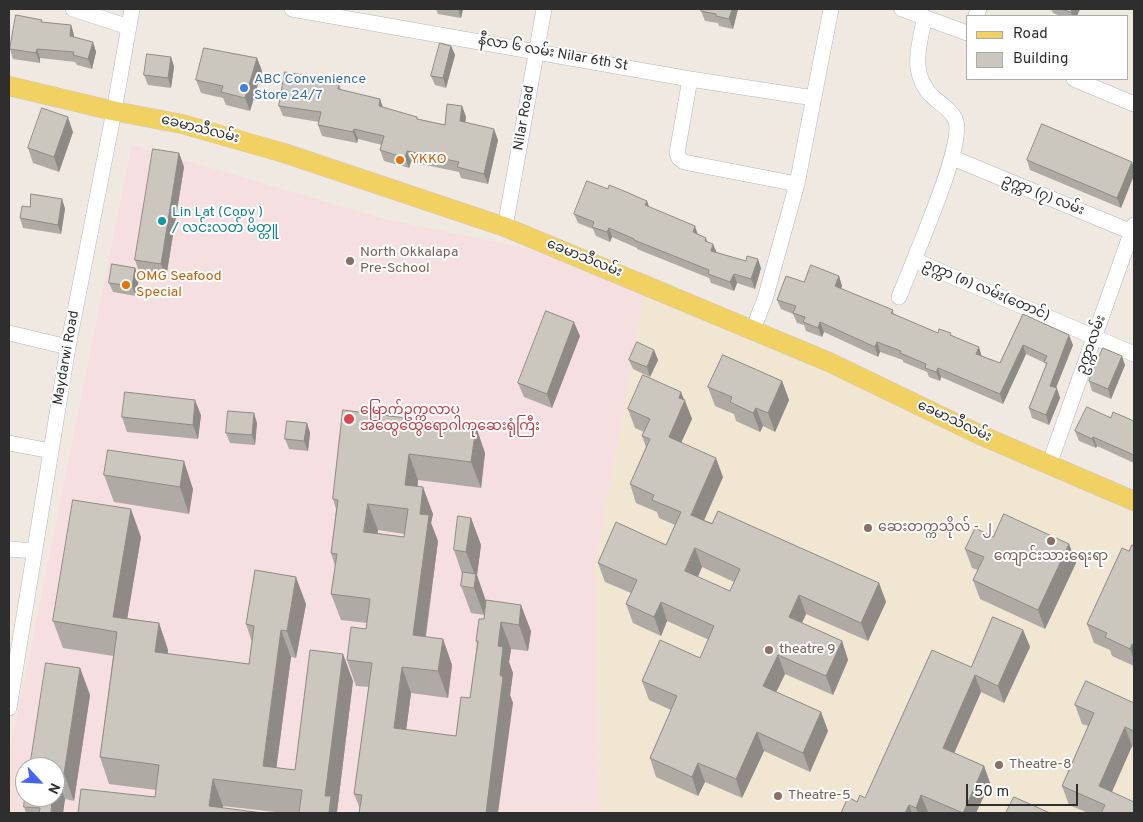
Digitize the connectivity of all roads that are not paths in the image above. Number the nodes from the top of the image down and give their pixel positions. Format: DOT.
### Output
graph roads {
  1 [pos="73,9"];
  2 [pos="132,9"];
  3 [pos="292,9"];
  4 [pos="544,9"];
  5 [pos="831,9"];
  6 [pos="902,9"];
  7 [pos="925,17"];
  8 [pos="129,27"];
  9 [pos="966,33"];
  10 [pos="537,51"];
  11 [pos="690,79"];
  12 [pos="1076,80"];
  13 [pos="9,86"];
  14 [pos="814,98"];
  15 [pos="1134,104"];
  16 [pos="114,111"];
  17 [pos="952,158"];
  18 [pos="797,184"];
  19 [pos="506,227"];
  20 [pos="1133,230"];
  21 [pos="914,260"];
  22 [pos="899,297"];
  23 [pos="753,330"];
  24 [pos="9,333"];
  25 [pos="1094,338"];
  26 [pos="68,347"];
  27 [pos="1134,354"];
  28 [pos="9,443"];
  29 [pos="51,451"];
  30 [pos="1049,465"];
  31 [pos="1134,501"];
  32 [pos="9,549"];
  33 [pos="34,551"];
  34 [pos="9,708"];
  1 -- 8 [label="street"];
  2 -- 8 [label="street, Maydarwi Road"];
  3 -- 10 [label="street, နီလာ ၆ လမ်း Nilar 6th St"];
  4 -- 10 [label="street, Nilar Road"];
  5 -- 14 [label="street"];
  6 -- 7 [label="street"];
  7 -- 9 [label="street"];
  7 -- 17 [label="street"];
  8 -- 16 [label="street, Maydarwi Road"];
  10 -- 11 [label="street, နီလာ ၆ လမ်း Nilar 6th St"];
  10 -- 19 [label="street, Nilar Road"];
  11 -- 14 [label="street, နီလာ ၆ လမ်း Nilar 6th St"];
  11 -- 18 [label="street"];
  12 -- 15 [label="street"];
  13 -- 16 [label="main road, ခေမာသီလမ်း"];
  14 -- 18 [label="street"];
  16 -- 19 [label="main road, ခေမာသီလမ်း"];
  16 -- 26 [label="street, Maydarwi Road"];
  17 -- 20 [label="street, ဥက္ကာ (၇) လမ်း"];
  17 -- 21 [label="street"];
  18 -- 23 [label="street"];
  19 -- 23 [label="main road, ခေမာသီလမ်း"];
  20 -- 25 [label="street, ဥက္ကာလမ်း"];
  21 -- 22 [label="street, ဥက္ကာ (၈) လမ်း(တောင်)"];
  21 -- 25 [label="street, ဥက္ကာ (၈) လမ်း(တောင်)"];
  23 -- 30 [label="main road, ခေမာသီလမ်း"];
  24 -- 26 [label="street"];
  25 -- 27 [label="street, ဥက္ကာ (၈) လမ်း(တောင်)"];
  25 -- 30 [label="street, ဥက္ကာလမ်း"];
  26 -- 29 [label="street, Maydarwi Road"];
  28 -- 29 [label="street"];
  29 -- 33 [label="street, Maydarwi Road"];
  30 -- 31 [label="main road, ခေမာသီလမ်း"];
  32 -- 33 [label="street"];
  33 -- 34 [label="street, Maydarwi Road"];
}
